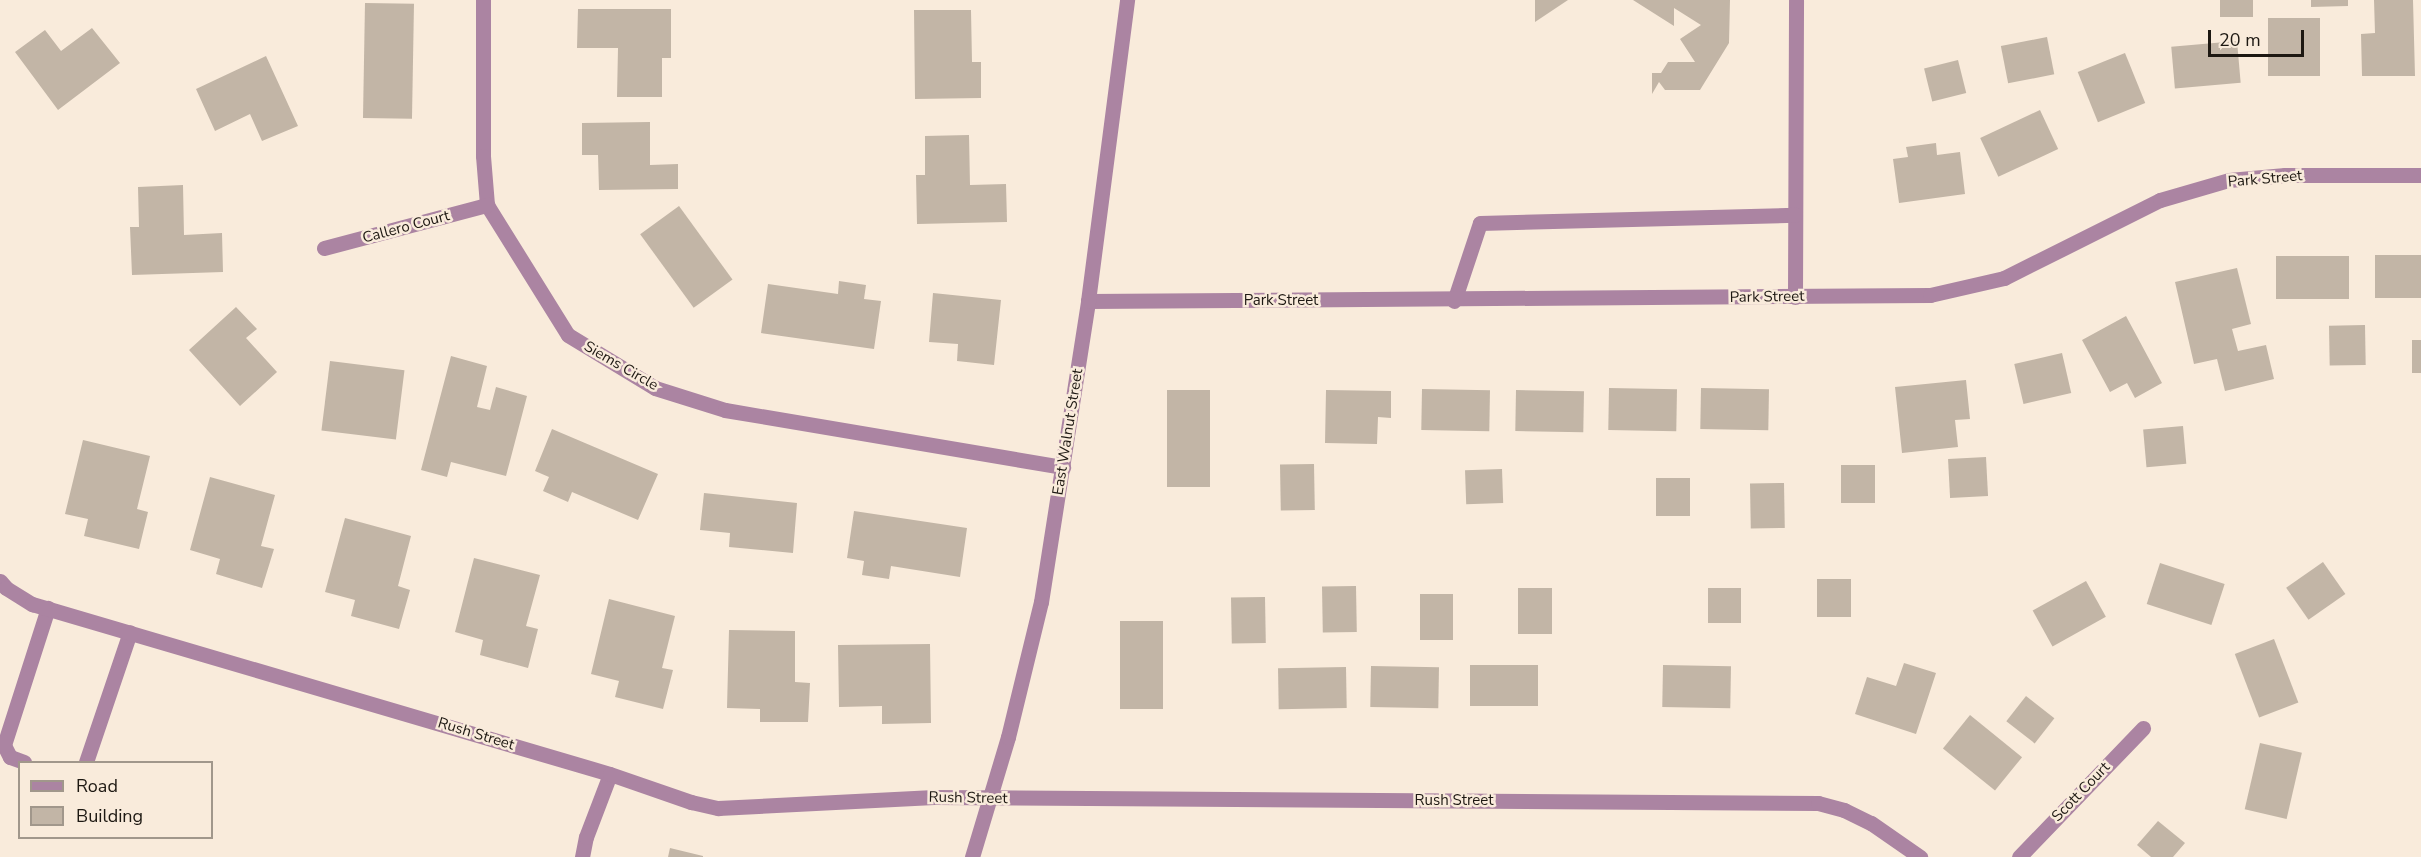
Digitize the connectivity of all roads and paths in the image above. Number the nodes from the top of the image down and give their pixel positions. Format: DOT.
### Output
graph roads {
  1 [pos="483,0"];
  2 [pos="1127,0"];
  3 [pos="1796,0"];
  4 [pos="2421,175"];
  5 [pos="487,205"];
  6 [pos="1795,215"];
  7 [pos="324,248"];
  8 [pos="1795,297"];
  9 [pos="1454,301"];
  10 [pos="1088,302"];
  11 [pos="1063,467"];
  12 [pos="0,581"];
  13 [pos="48,608"];
  14 [pos="130,632"];
  15 [pos="2143,728"];
  16 [pos="21,761"];
  17 [pos="86,761"];
  18 [pos="610,774"];
  19 [pos="991,799"];
  20 [pos="582,857"];
  21 [pos="972,857"];
  22 [pos="1920,857"];
  23 [pos="2019,857"];
  1 -- 5 [label="street, Siems Circle"];
  2 -- 10 [label="street, East Walnut Street"];
  3 -- 6 [label="street"];
  4 -- 8 [label="street, Park Street"];
  5 -- 7 [label="street, Callero Court"];
  5 -- 11 [label="street, Siems Circle"];
  6 -- 8 [label="street"];
  6 -- 9 [label="street"];
  8 -- 9 [label="street, Park Street"];
  9 -- 10 [label="street, Park Street"];
  10 -- 11 [label="street, East Walnut Street"];
  11 -- 19 [label="street, East Walnut Street"];
  12 -- 13 [label="street, Rush Street"];
  13 -- 14 [label="street, Rush Street"];
  13 -- 16 [label="street"];
  14 -- 17 [label="street"];
  14 -- 18 [label="street, Rush Street"];
  15 -- 23 [label="street, Scott Court"];
  18 -- 19 [label="street, Rush Street"];
  18 -- 20 [label="street"];
  19 -- 21 [label="street, East Walnut Street"];
  19 -- 22 [label="street, Rush Street"];
}
